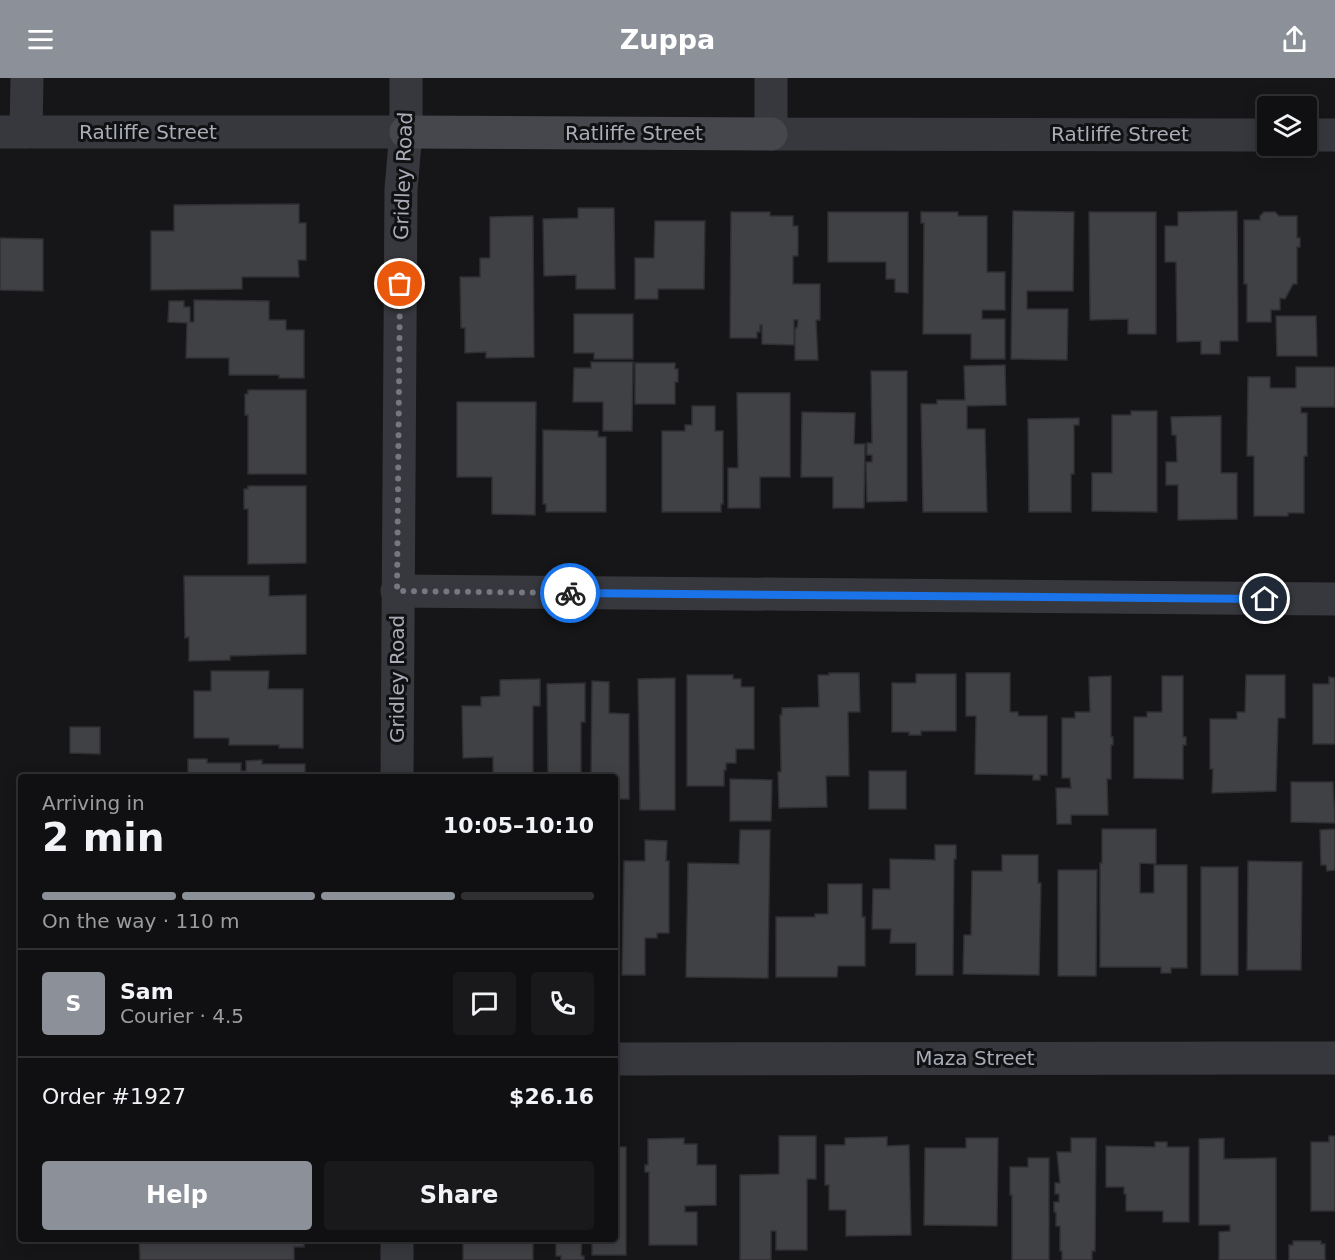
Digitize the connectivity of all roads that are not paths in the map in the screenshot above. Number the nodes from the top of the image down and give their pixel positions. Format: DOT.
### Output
graph roads {
  1 [pos="27,78"];
  2 [pos="406,78"];
  3 [pos="771,78"];
  4 [pos="13,132"];
  5 [pos="406,132"];
  6 [pos="771,134"];
  7 [pos="1257,135"];
  8 [pos="1317,135"];
  9 [pos="1335,135"];
  10 [pos="397,591"];
  11 [pos="1335,599"];
  12 [pos="397,774"];
  13 [pos="1335,1058"];
  14 [pos="618,1059"];
  15 [pos="397,1242"];
  16 [pos="397,1260"];
  1 -- 4 [label="street"];
  2 -- 5 [label="street, Gridley Road"];
  3 -- 6 [label="street"];
  4 -- 5 [label="street, Ratliffe Street"];
  5 -- 6 [label="street, Ratliffe Street"];
  5 -- 10 [label="street, Gridley Road"];
  6 -- 7 [label="street, Ratliffe Street"];
  8 -- 9 [label="street"];
  10 -- 11 [label="street"];
  10 -- 12 [label="street, Gridley Road"];
  13 -- 14 [label="street, Maza Street"];
  15 -- 16 [label="street"];
}
